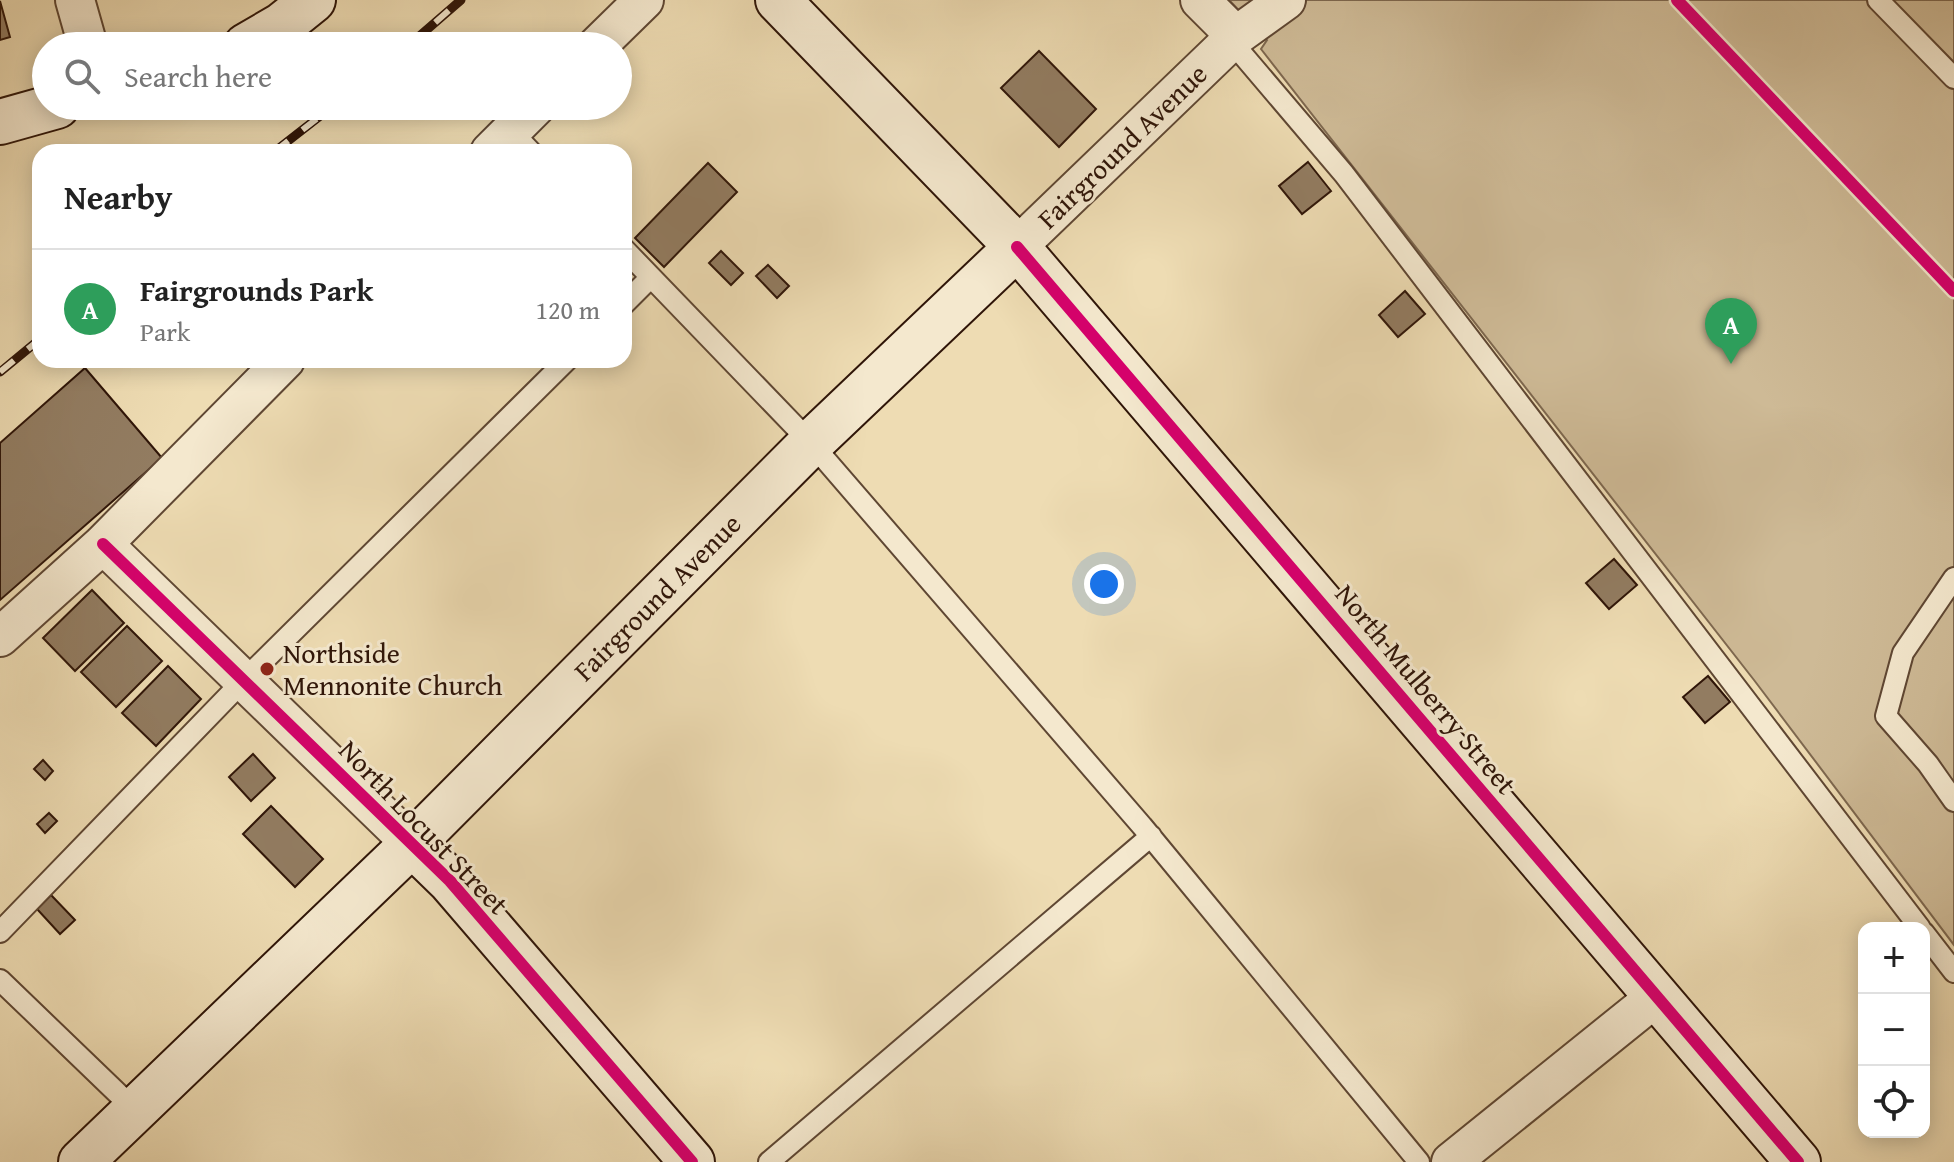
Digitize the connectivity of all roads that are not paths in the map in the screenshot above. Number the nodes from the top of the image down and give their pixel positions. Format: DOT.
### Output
graph roads {
  1 [pos="75,0"];
  2 [pos="313,0"];
  3 [pos="644,0"];
  4 [pos="778,0"];
  5 [pos="1200,0"];
  6 [pos="1286,0"];
  7 [pos="1878,0"];
  8 [pos="84,32"];
  9 [pos="270,32"];
  10 [pos="611,32"];
  11 [pos="1234,38"];
  12 [pos="1954,78"];
  13 [pos="32,113"];
  14 [pos="0,122"];
  15 [pos="1017,247"];
  16 [pos="632,257"];
  17 [pos="651,277"];
  18 [pos="632,296"];
  19 [pos="277,368"];
  20 [pos="559,368"];
  21 [pos="811,443"];
  22 [pos="103,544"];
  23 [pos="1954,578"];
  24 [pos="0,637"];
  25 [pos="244,680"];
  26 [pos="1954,801"];
  27 [pos="1151,836"];
  28 [pos="412,844"];
  29 [pos="1915,922"];
  30 [pos="0,932"];
  31 [pos="1930,941"];
  32 [pos="1954,972"];
  33 [pos="0,980"];
  34 [pos="1657,996"];
  35 [pos="135,1110"];
  36 [pos="81,1162"];
  37 [pos="692,1162"];
  38 [pos="769,1162"];
  39 [pos="1419,1162"];
  40 [pos="1451,1162"];
  41 [pos="1798,1162"];
  1 -- 8 [label="street"];
  2 -- 9 [label="street"];
  3 -- 10 [label="street"];
  4 -- 15 [label="street, North Mulberry Street"];
  5 -- 11 [label="street"];
  6 -- 11 [label="street, Fairground Avenue"];
  7 -- 12 [label="lane"];
  11 -- 15 [label="street, Fairground Avenue"];
  11 -- 29 [label="lane"];
  13 -- 14 [label="street"];
  15 -- 21 [label="street, Fairground Avenue"];
  15 -- 34 [label="street, North Mulberry Street"];
  16 -- 17 [label="lane"];
  17 -- 18 [label="lane"];
  17 -- 21 [label="lane"];
  19 -- 22 [label="street"];
  20 -- 25 [label="lane"];
  21 -- 27 [label="lane"];
  21 -- 28 [label="street, Fairground Avenue"];
  22 -- 24 [label="street"];
  22 -- 25 [label="street, North Locust Street"];
  23 -- 26 [label="lane"];
  25 -- 28 [label="street, North Locust Street"];
  25 -- 30 [label="lane"];
  27 -- 38 [label="lane"];
  27 -- 39 [label="lane"];
  28 -- 35 [label="street, Fairground Avenue"];
  28 -- 37 [label="street, North Locust Street"];
  31 -- 32 [label="lane"];
  33 -- 35 [label="lane"];
  34 -- 40 [label="street"];
  34 -- 41 [label="street, North Mulberry Street"];
  35 -- 36 [label="street, Fairground Avenue"];
}
